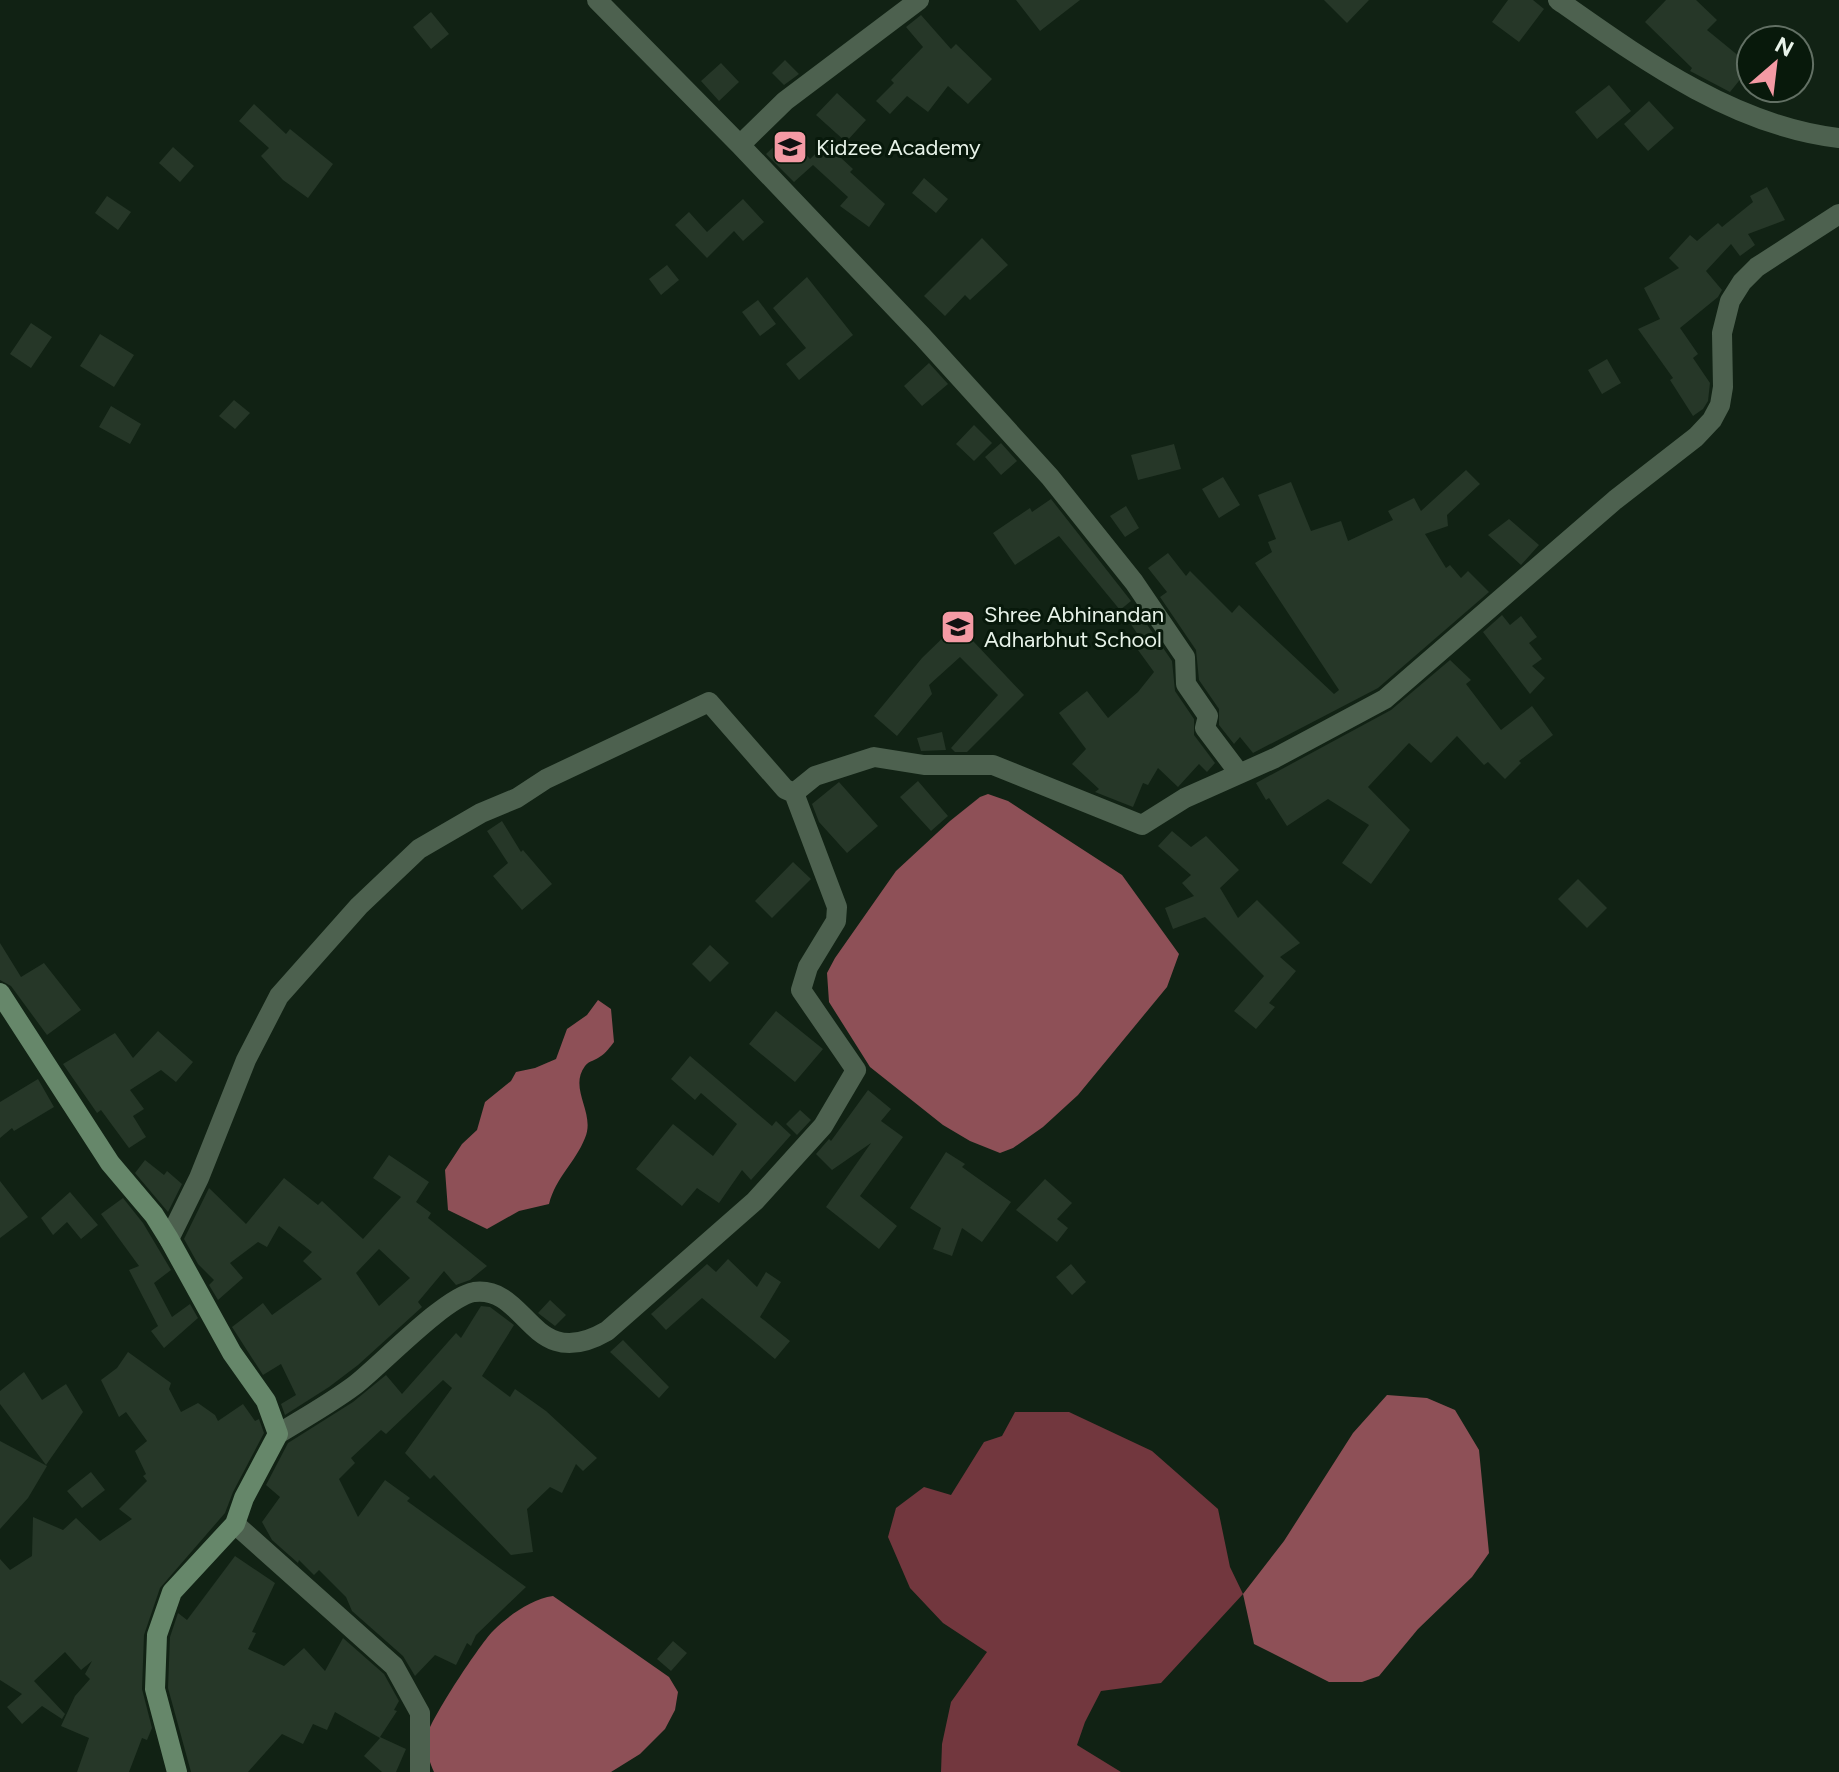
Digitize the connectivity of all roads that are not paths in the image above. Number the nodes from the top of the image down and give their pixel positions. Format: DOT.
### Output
graph roads {
  1 [pos="597,0"];
  2 [pos="919,0"];
  3 [pos="1558,0"];
  4 [pos="1839,138"];
  5 [pos="740,145"];
  6 [pos="1839,214"];
  7 [pos="1239,773"];
  8 [pos="794,793"];
  9 [pos="0,993"];
  10 [pos="169,1239"];
  11 [pos="278,1434"];
  12 [pos="235,1524"];
  13 [pos="177,1772"];
  14 [pos="420,1772"];
  1 -- 5 [label="street"];
  2 -- 5 [label="street"];
  3 -- 4 [label="street"];
  5 -- 7 [label="street"];
  6 -- 7 [label="street"];
  7 -- 8 [label="street"];
  8 -- 10 [label="street"];
  8 -- 11 [label="street"];
  9 -- 10 [label="street"];
  10 -- 11 [label="street"];
  11 -- 12 [label="street"];
  12 -- 13 [label="street"];
  12 -- 14 [label="street"];
}
